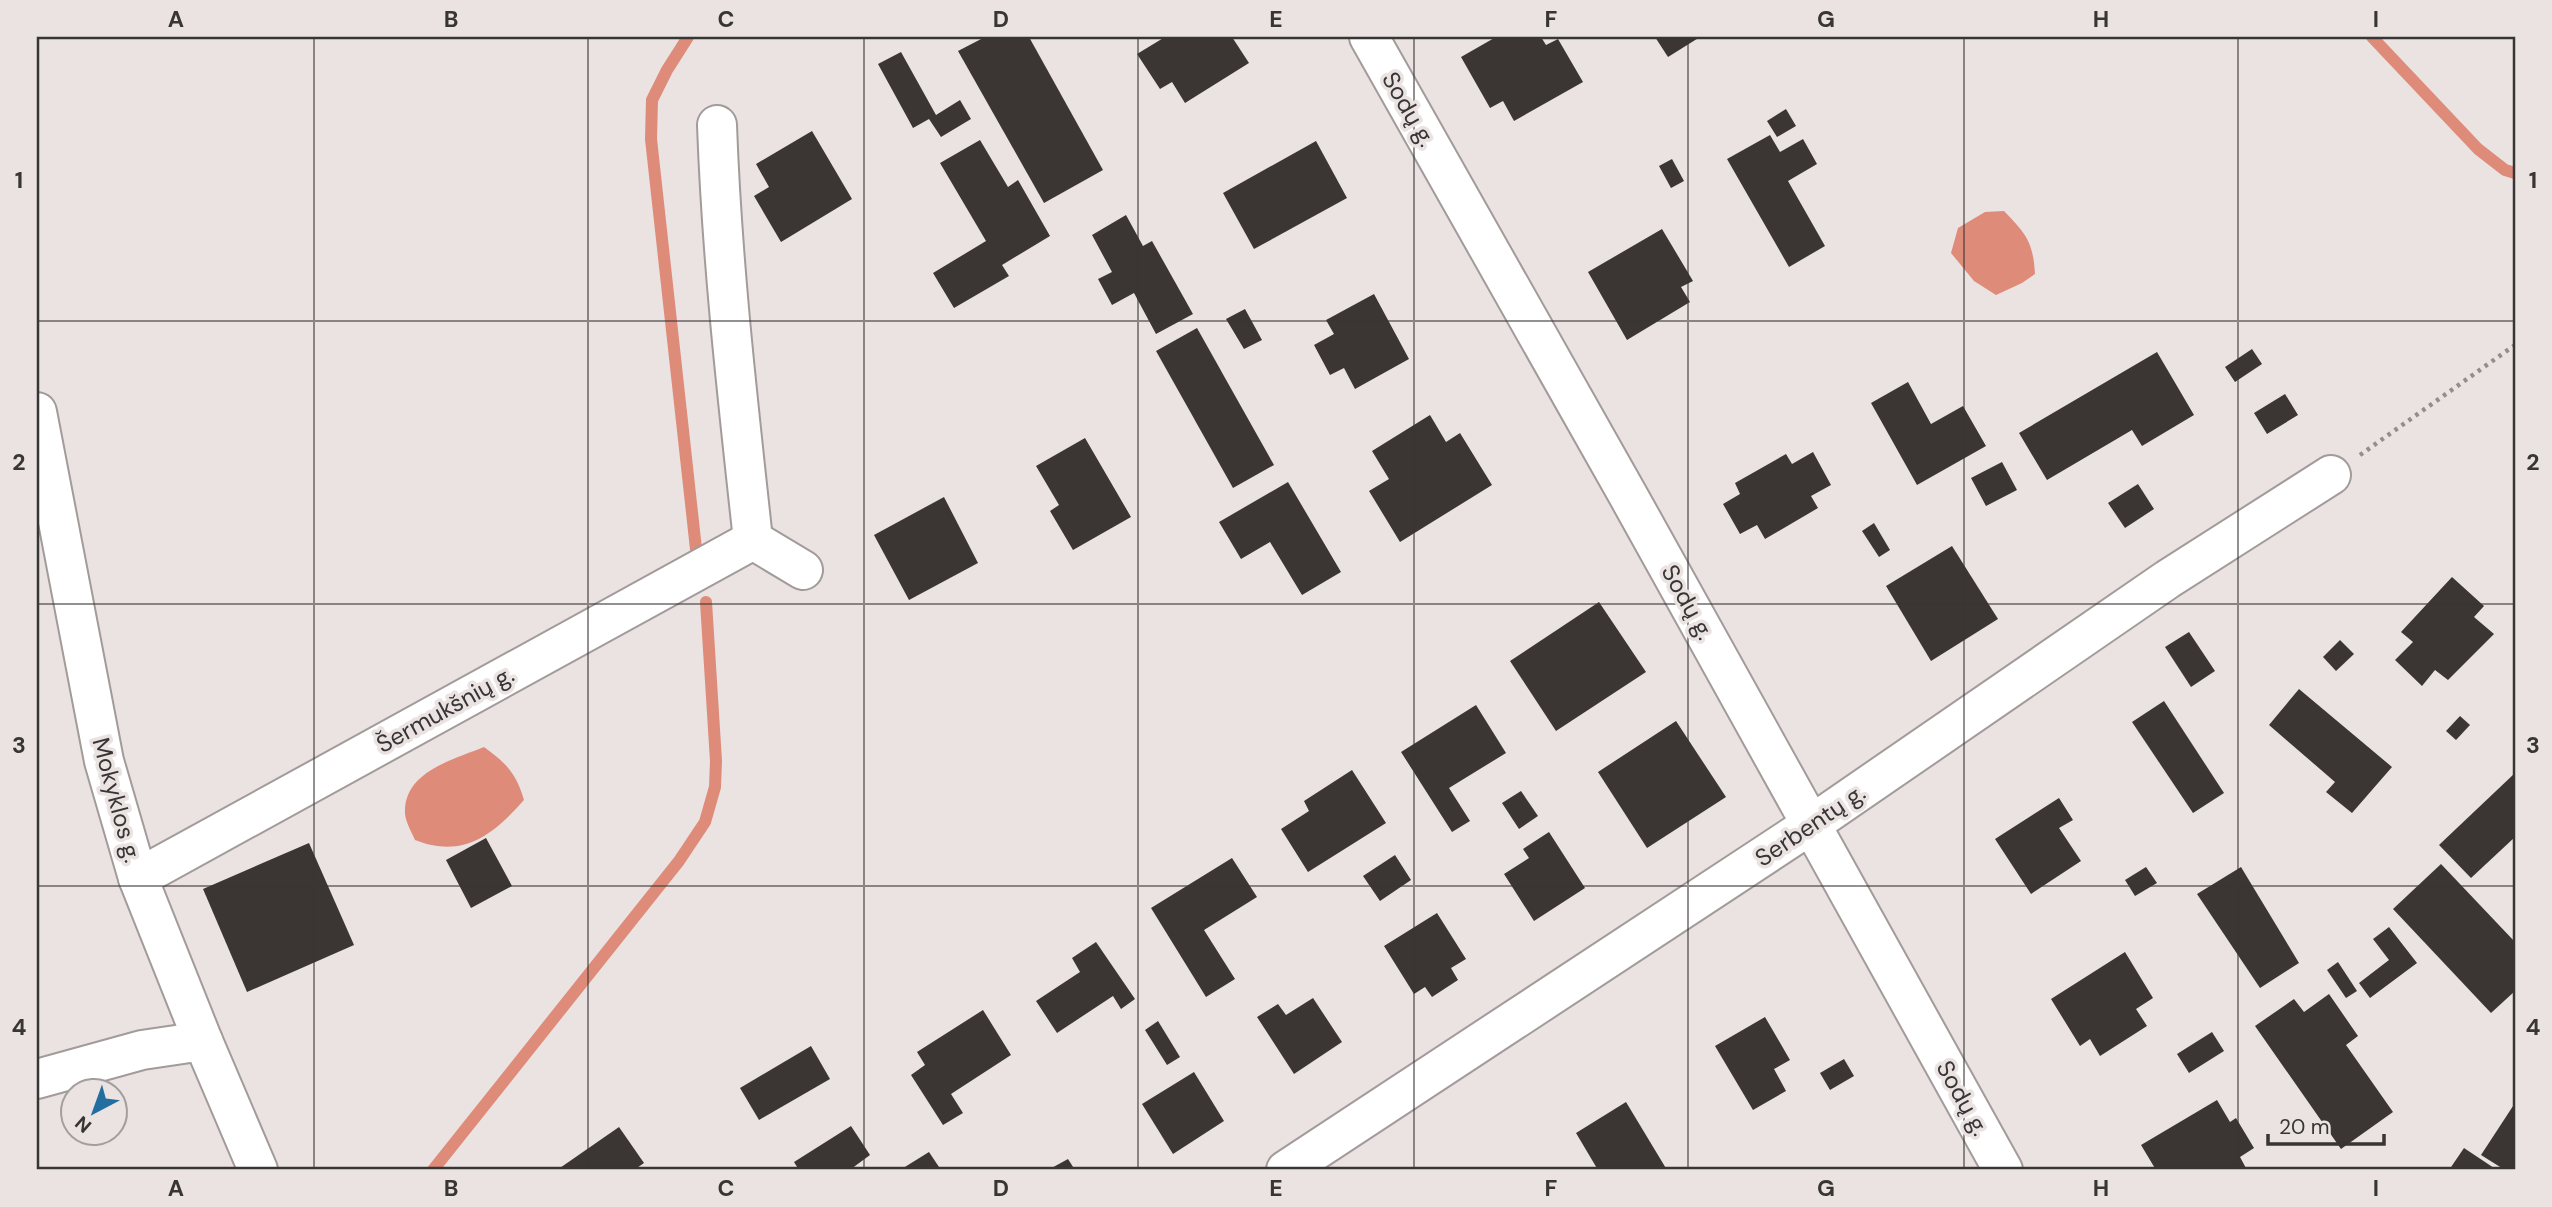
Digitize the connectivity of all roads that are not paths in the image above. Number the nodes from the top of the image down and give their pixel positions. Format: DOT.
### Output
graph roads {
  1 [pos="1369,37"];
  2 [pos="717,125"];
  3 [pos="37,412"];
  4 [pos="2331,475"];
  5 [pos="753,540"];
  6 [pos="803,569"];
  7 [pos="1812,824"];
  8 [pos="138,878"];
  9 [pos="203,1041"];
  10 [pos="37,1079"];
  11 [pos="258,1170"];
  12 [pos="1286,1170"];
  13 [pos="2003,1170"];
  1 -- 7 [label="street, Sodų g."];
  2 -- 5 [label="street"];
  3 -- 8 [label="street, Mokyklos g."];
  4 -- 7 [label="street, Serbentų g."];
  5 -- 6 [label="street"];
  5 -- 8 [label="street, Šermukšnių g."];
  7 -- 12 [label="street, Serbentų g."];
  7 -- 13 [label="street, Sodų g."];
  8 -- 9 [label="street, Mokyklos g."];
  9 -- 10 [label="street"];
  9 -- 11 [label="street, Mokyklos g."];
}
